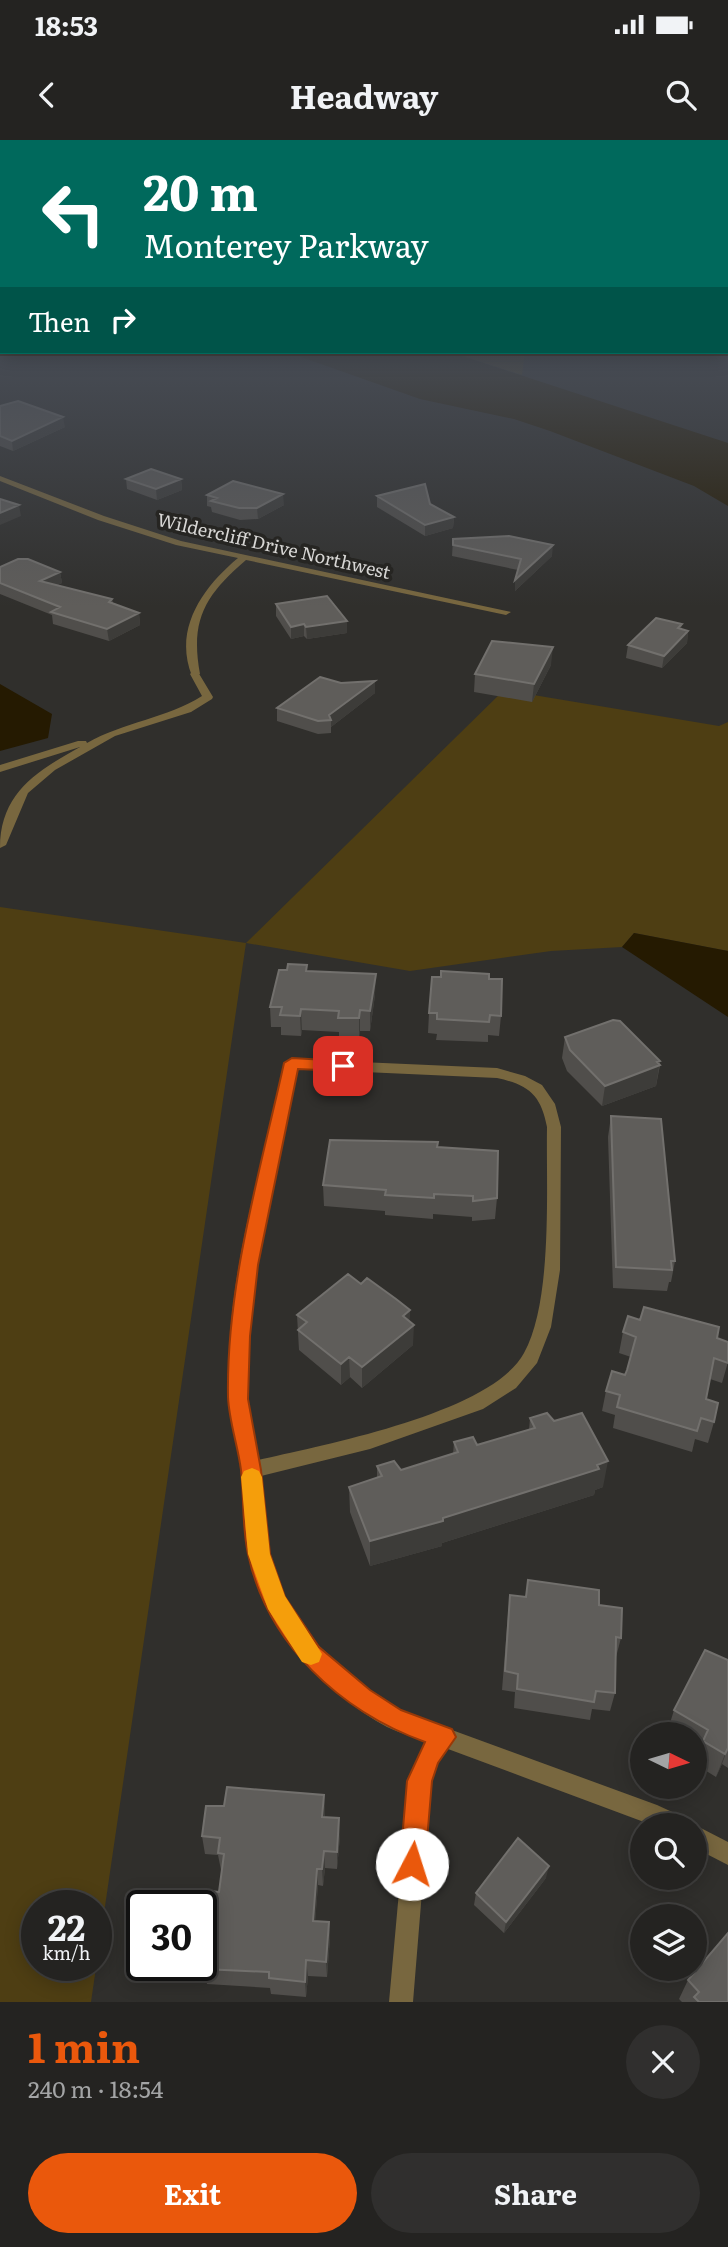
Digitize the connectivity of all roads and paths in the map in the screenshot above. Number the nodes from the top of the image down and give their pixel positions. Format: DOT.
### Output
graph roads {
  1 [pos="0,478"];
  2 [pos="243,558"];
  3 [pos="506,612"];
  4 [pos="111,734"];
  5 [pos="0,769"];
  6 [pos="0,845"];
  7 [pos="251,1470"];
  8 [pos="444,1737"];
  9 [pos="649,1813"];
  10 [pos="707,1843"];
  11 [pos="728,1854"];
  12 [pos="401,2002"];
  1 -- 2 [label="street, Wildercliff Drive Northwest"];
  2 -- 3 [label="street, Wildercliff Drive Northwest"];
  2 -- 4 [label="street"];
  4 -- 5 [label="street"];
  4 -- 6 [label="street"];
  7 -- 7 [label="street"];
  7 -- 8 [label="street"];
  8 -- 9 [label="street"];
  8 -- 12 [label="street"];
  10 -- 11 [label="street"];
}
